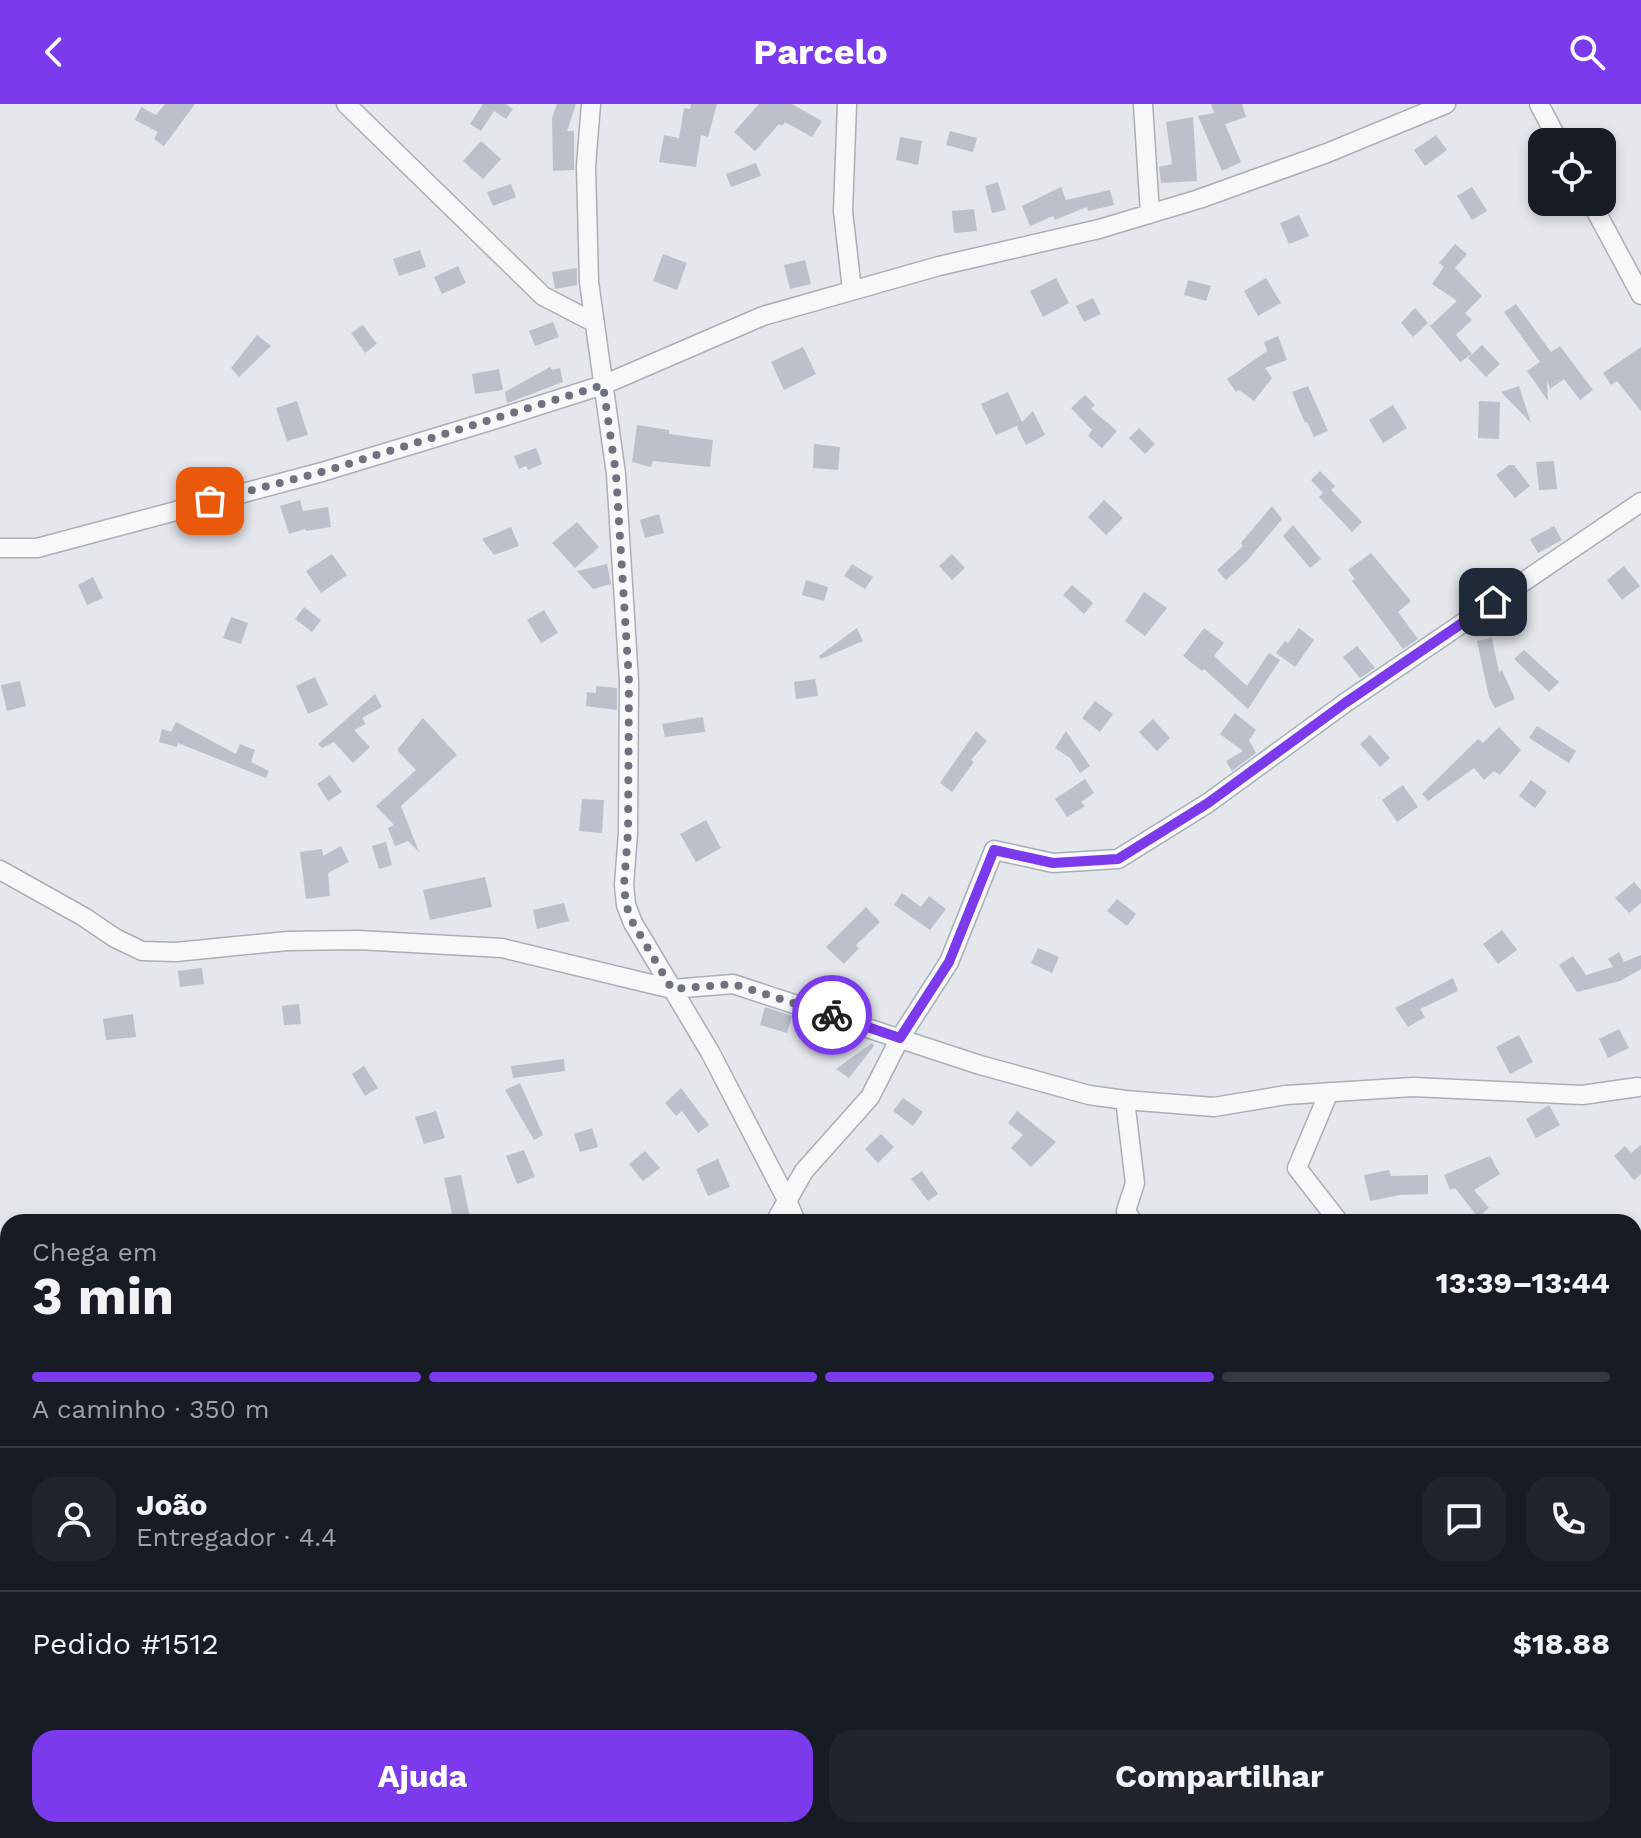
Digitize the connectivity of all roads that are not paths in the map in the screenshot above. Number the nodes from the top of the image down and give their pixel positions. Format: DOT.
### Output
graph roads {
  1 [pos="346,104"];
  2 [pos="591,104"];
  3 [pos="847,104"];
  4 [pos="1143,104"];
  5 [pos="1446,104"];
  6 [pos="1539,104"];
  7 [pos="1552,128"];
  8 [pos="1150,214"];
  9 [pos="1599,216"];
  10 [pos="852,290"];
  11 [pos="1641,295"];
  12 [pos="595,323"];
  13 [pos="603,385"];
  14 [pos="1641,502"];
  15 [pos="0,548"];
  16 [pos="0,870"];
  17 [pos="672,989"];
  18 [pos="900,1038"];
  19 [pos="1640,1089"];
  20 [pos="1329,1092"];
  21 [pos="1125,1100"];
  22 [pos="787,1200"];
  23 [pos="779,1214"];
  24 [pos="793,1214"];
  25 [pos="1128,1214"];
  26 [pos="1333,1214"];
  1 -- 12 [label="street"];
  2 -- 12 [label="street"];
  3 -- 10 [label="street"];
  4 -- 8 [label="street"];
  5 -- 8 [label="street"];
  6 -- 7 [label="street"];
  8 -- 10 [label="street"];
  9 -- 11 [label="street"];
  10 -- 13 [label="street"];
  12 -- 13 [label="street"];
  13 -- 15 [label="street"];
  13 -- 17 [label="street"];
  14 -- 18 [label="street"];
  16 -- 17 [label="street"];
  17 -- 18 [label="street"];
  17 -- 22 [label="street"];
  18 -- 21 [label="street"];
  18 -- 22 [label="street"];
  19 -- 20 [label="street"];
  20 -- 21 [label="street"];
  20 -- 26 [label="street"];
  21 -- 25 [label="street"];
  22 -- 23 [label="street"];
  22 -- 24 [label="street"];
}
